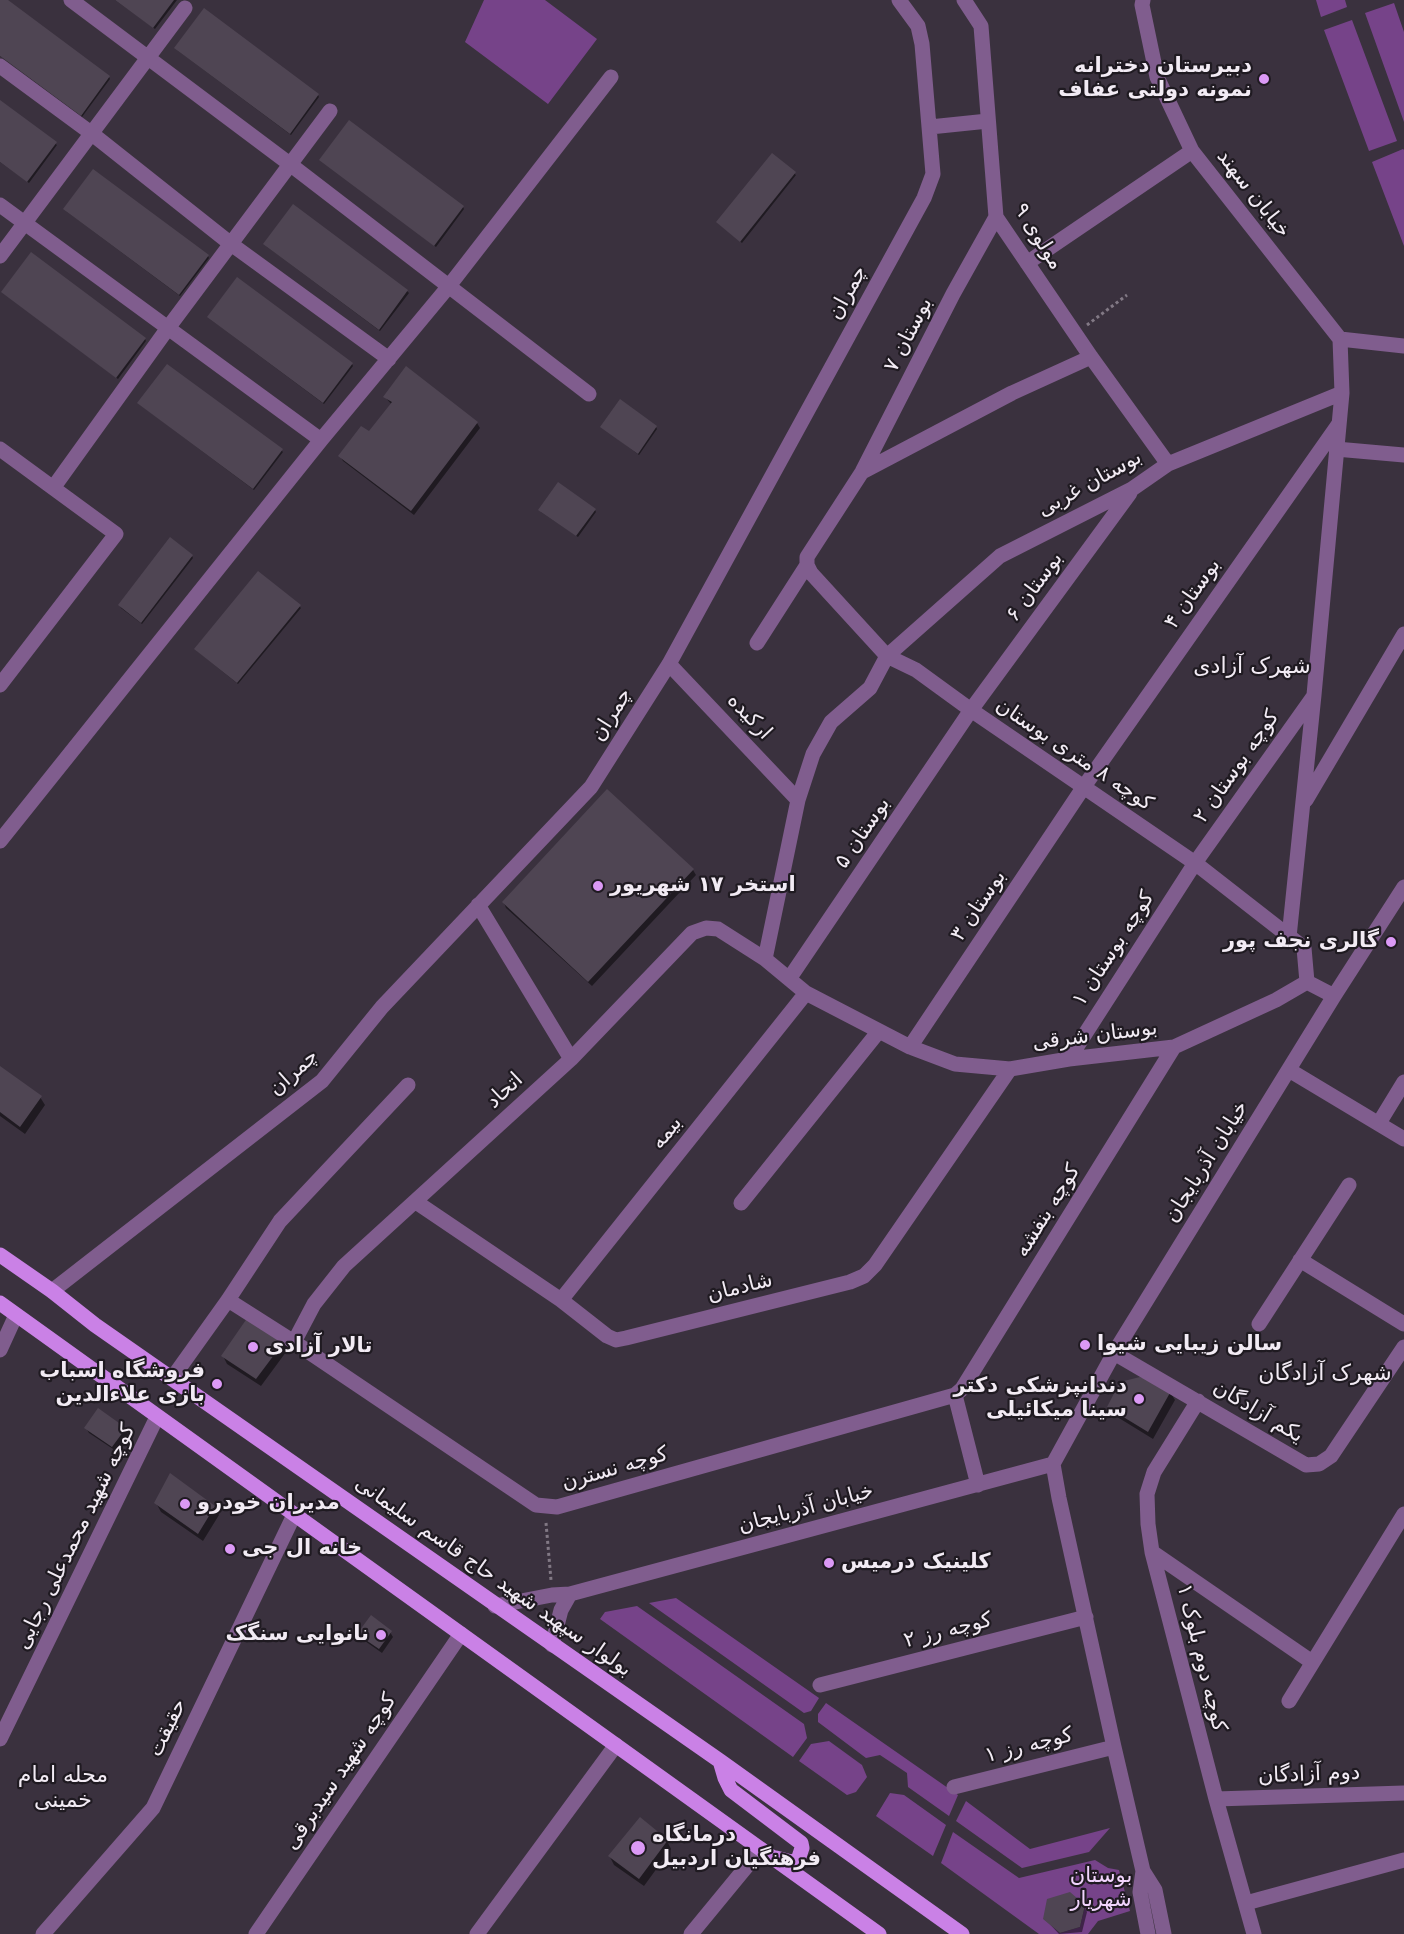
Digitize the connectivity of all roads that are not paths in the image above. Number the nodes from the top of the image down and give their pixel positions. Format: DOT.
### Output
graph roads {
  1 [pos="71,0"];
  2 [pos="899,0"];
  3 [pos="964,0"];
  4 [pos="1143,0"];
  5 [pos="184,8"];
  6 [pos="147,58"];
  7 [pos="0,66"];
  8 [pos="611,77"];
  9 [pos="330,111"];
  10 [pos="988,121"];
  11 [pos="930,127"];
  12 [pos="91,133"];
  13 [pos="1192,150"];
  14 [pos="291,165"];
  15 [pos="0,205"];
  16 [pos="996,218"];
  17 [pos="24,223"];
  18 [pos="231,244"];
  19 [pos="0,256"];
  20 [pos="1027,262"];
  21 [pos="449,286"];
  22 [pos="168,328"];
  23 [pos="1341,339"];
  24 [pos="1404,346"];
  25 [pos="1091,357"];
  26 [pos="389,359"];
  27 [pos="1342,393"];
  28 [pos="589,394"];
  29 [pos="1338,425"];
  30 [pos="321,440"];
  31 [pos="0,449"];
  32 [pos="1336,449"];
  33 [pos="1404,455"];
  34 [pos="1168,464"];
  35 [pos="862,472"];
  36 [pos="53,488"];
  37 [pos="1132,489"];
  38 [pos="807,565"];
  39 [pos="1404,634"];
  40 [pos="757,643"];
  41 [pos="887,656"];
  42 [pos="669,664"];
  43 [pos="0,685"];
  44 [pos="1314,695"];
  45 [pos="971,710"];
  46 [pos="1083,788"];
  47 [pos="798,800"];
  48 [pos="1303,806"];
  49 [pos="0,841"];
  50 [pos="1195,863"];
  51 [pos="1404,887"];
  52 [pos="478,905"];
  53 [pos="1289,937"];
  54 [pos="765,959"];
  55 [pos="789,979"];
  56 [pos="1307,982"];
  57 [pos="806,993"];
  58 [pos="1334,996"];
  59 [pos="879,1032"];
  60 [pos="909,1047"];
  61 [pos="1174,1047"];
  62 [pos="571,1059"];
  63 [pos="1069,1059"];
  64 [pos="1010,1069"];
  65 [pos="1289,1070"];
  66 [pos="1404,1083"];
  67 [pos="408,1085"];
  68 [pos="1379,1123"];
  69 [pos="1404,1139"];
  70 [pos="1349,1185"];
  71 [pos="416,1202"];
  72 [pos="741,1203"];
  73 [pos="0,1255"];
  74 [pos="1300,1260"];
  75 [pos="52,1291"];
  76 [pos="228,1300"];
  77 [pos="561,1300"];
  78 [pos="0,1304"];
  79 [pos="16,1315"];
  80 [pos="1259,1324"];
  81 [pos="1404,1324"];
  82 [pos="294,1342"];
  83 [pos="1404,1347"];
  84 [pos="0,1350"];
  85 [pos="1114,1353"];
  86 [pos="173,1377"];
  87 [pos="955,1395"];
  88 [pos="1198,1401"];
  89 [pos="157,1417"];
  90 [pos="1053,1464"];
  91 [pos="978,1485"];
  92 [pos="1404,1514"];
  93 [pos="294,1515"];
  94 [pos="1152,1552"];
  95 [pos="570,1594"];
  96 [pos="495,1606"];
  97 [pos="1086,1617"];
  98 [pos="461,1634"];
  99 [pos="552,1645"];
  100 [pos="1312,1662"];
  101 [pos="820,1685"];
  102 [pos="1289,1701"];
  103 [pos="0,1739"];
  104 [pos="616,1745"];
  105 [pos="1114,1747"];
  106 [pos="720,1761"];
  107 [pos="954,1786"];
  108 [pos="1404,1792"];
  109 [pos="1216,1799"];
  110 [pos="767,1853"];
  111 [pos="1404,1860"];
  112 [pos="1143,1871"];
  113 [pos="1246,1904"];
  114 [pos="43,1934"];
  115 [pos="256,1934"];
  116 [pos="477,1934"];
  117 [pos="692,1934"];
  118 [pos="879,1934"];
  119 [pos="962,1934"];
  120 [pos="1148,1934"];
  121 [pos="1164,1934"];
  122 [pos="1254,1934"];
  1 -- 6 [label="street"];
  2 -- 11 [label="street, چمران"];
  3 -- 10 [label="street, مولوی ۹"];
  4 -- 13 [label="street, خیابان سهند"];
  5 -- 6 [label="street"];
  6 -- 12 [label="street"];
  6 -- 14 [label="street"];
  7 -- 12 [label="street"];
  8 -- 21 [label="street"];
  9 -- 14 [label="street"];
  10 -- 11 [label="street"];
  10 -- 16 [label="street, مولوی ۹"];
  11 -- 42 [label="street, چمران"];
  12 -- 17 [label="street"];
  12 -- 18 [label="street"];
  13 -- 20 [label="street"];
  13 -- 23 [label="street, خیابان سهند"];
  14 -- 18 [label="street"];
  14 -- 21 [label="street"];
  15 -- 17 [label="street"];
  16 -- 20 [label="street, مولوی ۹"];
  16 -- 35 [label="street, بوستان ۷"];
  17 -- 19 [label="street"];
  17 -- 22 [label="street"];
  18 -- 22 [label="street"];
  18 -- 26 [label="street"];
  20 -- 25 [label="street, مولوی ۹"];
  21 -- 26 [label="street"];
  21 -- 28 [label="street"];
  22 -- 30 [label="street"];
  22 -- 36 [label="street"];
  23 -- 24 [label="street"];
  23 -- 27 [label="street"];
  25 -- 34 [label="street, مولوی ۹"];
  25 -- 35 [label="street, بوستان ۷"];
  26 -- 30 [label="street"];
  27 -- 29 [label="street"];
  27 -- 34 [label="street, بوستان غربی"];
  29 -- 32 [label="street"];
  29 -- 46 [label="street, بوستان ۴"];
  30 -- 49 [label="street"];
  31 -- 36 [label="street"];
  32 -- 33 [label="street"];
  32 -- 44 [label="street"];
  34 -- 37 [label="street, بوستان غربی"];
  35 -- 38 [label="street, بوستان ۷"];
  36 -- 43 [label="street"];
  37 -- 41 [label="street, بوستان غربی"];
  37 -- 45 [label="street, بوستان ۶"];
  38 -- 40 [label="street, بوستان ۷"];
  38 -- 41 [label="street, کوچه ۸ متری بوستان"];
  39 -- 48 [label="street"];
  41 -- 45 [label="street, کوچه ۸ متری بوستان"];
  41 -- 47 [label="street"];
  42 -- 47 [label="street, ارکیده"];
  42 -- 52 [label="street, چمران"];
  44 -- 48 [label="street"];
  44 -- 50 [label="street, کوچه بوستان ۲"];
  45 -- 46 [label="street, کوچه ۸ متری بوستان"];
  45 -- 55 [label="street, بوستان ۵"];
  46 -- 50 [label="street, کوچه ۸ متری بوستان"];
  46 -- 60 [label="street, بوستان ۳"];
  47 -- 54 [label="street"];
  48 -- 53 [label="street"];
  50 -- 53 [label="street, کوچه ۸ متری بوستان"];
  50 -- 63 [label="street, کوچه بوستان ۱"];
  51 -- 58 [label="street, خیابان آذربایجان"];
  52 -- 62 [label="street"];
  52 -- 75 [label="street, چمران"];
  53 -- 56 [label="street, کوچه ۸ متری بوستان"];
  54 -- 55 [label="street, بوستان شرقی"];
  54 -- 62 [label="street, اتحاد"];
  55 -- 57 [label="street, بوستان شرقی"];
  56 -- 58 [label="street"];
  56 -- 61 [label="street, بوستان شرقی"];
  57 -- 59 [label="street, بوستان شرقی"];
  57 -- 77 [label="street, بیمه"];
  58 -- 65 [label="street, خیابان آذربایجان"];
  59 -- 60 [label="street, بوستان شرقی"];
  59 -- 72 [label="street"];
  60 -- 64 [label="street, بوستان شرقی"];
  61 -- 63 [label="street, بوستان شرقی"];
  61 -- 87 [label="street, کوچه بنفشه"];
  62 -- 71 [label="street, اتحاد"];
  63 -- 64 [label="street, بوستان شرقی"];
  64 -- 77 [label="street, شادمان"];
  65 -- 68 [label="street"];
  65 -- 85 [label="street, خیابان آذربایجان"];
  66 -- 68 [label="street"];
  67 -- 76 [label="street"];
  68 -- 69 [label="street"];
  70 -- 74 [label="street"];
  71 -- 77 [label="street, شادمان"];
  71 -- 82 [label="street, اتحاد"];
  73 -- 75 [label="main road, بولوار سپهبد شهید حاج قاسم سلیمانی"];
  74 -- 80 [label="street"];
  74 -- 81 [label="street"];
  75 -- 86 [label="main road, بولوار سپهبد شهید حاج قاسم سلیمانی"];
  76 -- 82 [label="street, کوچه نسترن"];
  76 -- 86 [label="street"];
  78 -- 79 [label="main road"];
  79 -- 84 [label="street"];
  79 -- 89 [label="main road"];
  82 -- 87 [label="street, کوچه نسترن"];
  83 -- 88 [label="street, یکم آزادگان"];
  85 -- 88 [label="street, یکم آزادگان"];
  85 -- 90 [label="street, خیابان آذربایجان"];
  86 -- 96 [label="main road, بولوار سپهبد شهید حاج قاسم سلیمانی"];
  87 -- 91 [label="street"];
  88 -- 94 [label="street, کوچه دوم بلوک ۱"];
  89 -- 93 [label="main road"];
  89 -- 103 [label="street, کوچه شهید محمدعلی رجایی"];
  90 -- 91 [label="street, خیابان آذربایجان"];
  90 -- 97 [label="street"];
  91 -- 95 [label="street, خیابان آذربایجان"];
  92 -- 100 [label="street"];
  93 -- 98 [label="main road"];
  93 -- 114 [label="street, حقیقت"];
  94 -- 100 [label="street"];
  94 -- 109 [label="street, کوچه دوم بلوک ۱"];
  95 -- 96 [label="street, خیابان آذربایجان"];
  95 -- 99 [label="street"];
  96 -- 99 [label="main road, بولوار سپهبد شهید حاج قاسم سلیمانی"];
  97 -- 101 [label="street, کوچه رز ۲"];
  97 -- 105 [label="street"];
  98 -- 104 [label="main road"];
  98 -- 115 [label="street, کوچه شهید سیدبرقی"];
  99 -- 106 [label="main road, بولوار سپهبد شهید حاج قاسم سلیمانی"];
  100 -- 102 [label="street"];
  104 -- 110 [label="main road"];
  104 -- 116 [label="street"];
  105 -- 107 [label="street, کوچه رز ۱"];
  105 -- 112 [label="street"];
  106 -- 110 [label="main road"];
  106 -- 119 [label="main road, بولوار سپهبد شهید حاج قاسم سلیمانی"];
  108 -- 109 [label="street, دوم آزادگان"];
  109 -- 113 [label="street, کوچه دوم بلوک ۱"];
  110 -- 117 [label="street"];
  110 -- 118 [label="main road"];
  111 -- 113 [label="street"];
  112 -- 120 [label="street"];
  112 -- 121 [label="street"];
  113 -- 122 [label="street, کوچه دوم بلوک ۱"];
}
